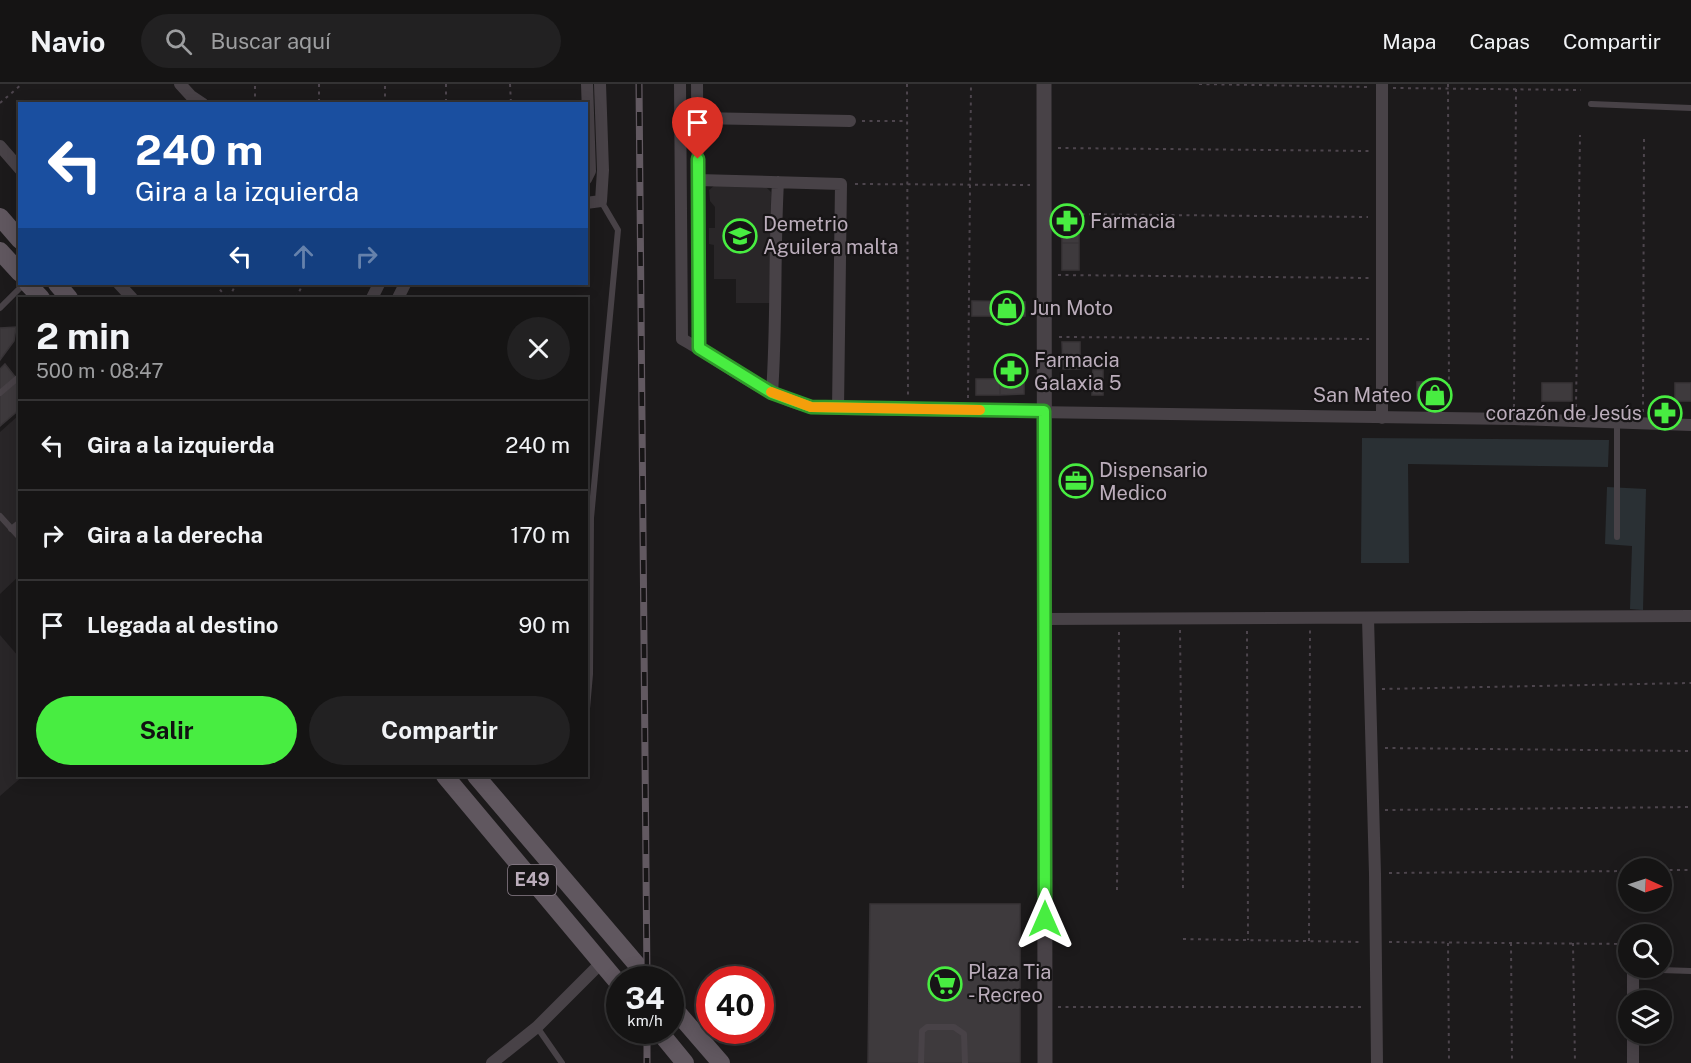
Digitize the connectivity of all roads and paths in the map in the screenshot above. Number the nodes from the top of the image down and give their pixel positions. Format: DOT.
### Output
graph roads {
  1 [pos="22,84"];
  2 [pos="180,84"];
  3 [pos="255,84"];
  4 [pos="319,84"];
  5 [pos="385,84"];
  6 [pos="446,84"];
  7 [pos="510,84"];
  8 [pos="587,84"];
  9 [pos="600,84"];
  10 [pos="680,84"];
  11 [pos="697,84"];
  12 [pos="907,84"];
  13 [pos="970,84"];
  14 [pos="1044,84"];
  15 [pos="1382,84"];
  16 [pos="1448,84"];
  17 [pos="1516,89"];
  18 [pos="200,102"];
  19 [pos="255,102"];
  20 [pos="320,102"];
  21 [pos="385,102"];
  22 [pos="446,102"];
  23 [pos="511,102"];
  24 [pos="588,102"];
  25 [pos="0,103"];
  26 [pos="1591,104"];
  27 [pos="1691,108"];
  28 [pos="588,113"];
  29 [pos="697,118"];
  30 [pos="850,121"];
  31 [pos="907,121"];
  32 [pos="1580,135"];
  33 [pos="1644,136"];
  34 [pos="0,146"];
  35 [pos="1044,148"];
  36 [pos="1382,151"];
  37 [pos="18,167"];
  38 [pos="588,175"];
  39 [pos="698,180"];
  40 [pos="778,182"];
  41 [pos="841,184"];
  42 [pos="907,184"];
  43 [pos="970,185"];
  44 [pos="1044,186"];
  45 [pos="601,201"];
  46 [pos="588,203"];
  47 [pos="1044,214"];
  48 [pos="0,217"];
  49 [pos="1382,218"];
  50 [pos="18,238"];
  51 [pos="0,251"];
  52 [pos="18,271"];
  53 [pos="1044,275"];
  54 [pos="1382,278"];
  55 [pos="25,285"];
  56 [pos="27,285"];
  57 [pos="58,285"];
  58 [pos="120,285"];
  59 [pos="216,285"];
  60 [pos="40,297"];
  61 [pos="68,297"];
  62 [pos="131,297"];
  63 [pos="227,297"];
  64 [pos="0,308"];
  65 [pos="1044,337"];
  66 [pos="1382,339"];
  67 [pos="699,348"];
  68 [pos="18,378"];
  69 [pos="0,393"];
  70 [pos="772,393"];
  71 [pos="838,409"];
  72 [pos="908,410"];
  73 [pos="968,410"];
  74 [pos="1044,411"];
  75 [pos="1382,418"];
  76 [pos="1449,419"];
  77 [pos="1514,419"];
  78 [pos="1576,422"];
  79 [pos="1617,423"];
  80 [pos="1643,424"];
  81 [pos="1691,425"];
  82 [pos="0,516"];
  83 [pos="18,524"];
  84 [pos="11,529"];
  85 [pos="18,536"];
  86 [pos="1617,537"];
  87 [pos="1691,616"];
  88 [pos="1180,618"];
  89 [pos="1247,618"];
  90 [pos="1310,618"];
  91 [pos="1368,618"];
  92 [pos="1045,619"];
  93 [pos="1119,619"];
  94 [pos="1691,684"];
  95 [pos="1370,689"];
  96 [pos="588,697"];
  97 [pos="1372,748"];
  98 [pos="1691,751"];
  99 [pos="446,777"];
  100 [pos="481,779"];
  101 [pos="1691,807"];
  102 [pos="1373,810"];
  103 [pos="1672,870"];
  104 [pos="1691,870"];
  105 [pos="1618,871"];
  106 [pos="1375,873"];
  107 [pos="1182,889"];
  108 [pos="1117,890"];
  109 [pos="1183,939"];
  110 [pos="1248,940"];
  111 [pos="1309,941"];
  112 [pos="1376,942"];
  113 [pos="1448,943"];
  114 [pos="1510,943"];
  115 [pos="1573,943"];
  116 [pos="1618,944"];
  117 [pos="601,963"];
  118 [pos="638,966"];
  119 [pos="606,969"];
  120 [pos="1672,970"];
  121 [pos="1691,971"];
  122 [pos="1045,1007"];
  123 [pos="1377,1007"];
  124 [pos="684,1020"];
  125 [pos="537,1026"];
  126 [pos="669,1044"];
  127 [pos="1633,1044"];
  128 [pos="684,1062"];
  129 [pos="492,1063"];
  130 [pos="562,1063"];
  131 [pos="721,1063"];
  132 [pos="921,1063"];
  133 [pos="965,1063"];
  134 [pos="1045,1063"];
  135 [pos="1377,1063"];
  136 [pos="1449,1063"];
  137 [pos="1512,1063"];
  138 [pos="1575,1063"];
  139 [pos="1633,1063"];
  1 -- 25 [label="path"];
  2 -- 18 [label="street"];
  3 -- 19 [label="path"];
  4 -- 20 [label="path"];
  5 -- 21 [label="path"];
  6 -- 22 [label="path"];
  7 -- 23 [label="path"];
  8 -- 24 [label="street"];
  9 -- 45 [label="street"];
  10 -- 67 [label="street"];
  11 -- 29 [label="street"];
  12 -- 31 [label="path"];
  13 -- 43 [label="path"];
  14 -- 35 [label="street"];
  15 -- 36 [label="street"];
  16 -- 76 [label="path"];
  17 -- 77 [label="path"];
  26 -- 27 [label="lane"];
  28 -- 38 [label="street"];
  29 -- 30 [label="street"];
  29 -- 39 [label="street"];
  30 -- 31 [label="path"];
  31 -- 42 [label="path"];
  32 -- 78 [label="path"];
  33 -- 80 [label="path"];
  34 -- 37 [label="street"];
  35 -- 36 [label="path"];
  35 -- 44 [label="street"];
  36 -- 49 [label="street"];
  39 -- 40 [label="street"];
  39 -- 67 [label="street"];
  40 -- 41 [label="street"];
  40 -- 70 [label="street"];
  41 -- 42 [label="path"];
  41 -- 71 [label="street"];
  42 -- 43 [label="path"];
  42 -- 72 [label="path"];
  43 -- 44 [label="path"];
  43 -- 73 [label="path"];
  44 -- 47 [label="street"];
  45 -- 46 [label="street"];
  45 -- 96 [label="lane"];
  47 -- 49 [label="path"];
  47 -- 53 [label="street"];
  48 -- 50 [label="main road"];
  49 -- 54 [label="street"];
  51 -- 52 [label="main road"];
  53 -- 54 [label="path"];
  53 -- 65 [label="street"];
  54 -- 66 [label="street"];
  55 -- 64 [label="lane"];
  56 -- 60 [label="main road"];
  57 -- 61 [label="main road"];
  58 -- 62 [label="street"];
  59 -- 63 [label="path"];
  65 -- 66 [label="path"];
  65 -- 74 [label="street"];
  66 -- 75 [label="street"];
  67 -- 70 [label="street"];
  68 -- 69 [label="lane"];
  70 -- 71 [label="street"];
  71 -- 72 [label="street"];
  72 -- 73 [label="street"];
  73 -- 74 [label="street"];
  74 -- 75 [label="street"];
  74 -- 92 [label="street"];
  75 -- 76 [label="street"];
  76 -- 77 [label="street"];
  77 -- 78 [label="street"];
  78 -- 79 [label="street"];
  79 -- 80 [label="street"];
  79 -- 86 [label="lane"];
  80 -- 81 [label="street"];
  82 -- 84 [label="lane"];
  83 -- 84 [label="lane"];
  84 -- 85 [label="lane"];
  87 -- 91 [label="street"];
  88 -- 89 [label="street"];
  88 -- 93 [label="street"];
  88 -- 107 [label="path"];
  89 -- 90 [label="street"];
  89 -- 110 [label="path"];
  90 -- 91 [label="street"];
  90 -- 111 [label="path"];
  91 -- 95 [label="street"];
  92 -- 93 [label="street"];
  92 -- 122 [label="street"];
  93 -- 108 [label="path"];
  94 -- 95 [label="path"];
  95 -- 97 [label="street"];
  97 -- 98 [label="path"];
  97 -- 102 [label="street"];
  99 -- 117 [label="main road, E49"];
  100 -- 118 [label="main road, E49"];
  101 -- 102 [label="path"];
  102 -- 106 [label="street"];
  103 -- 104 [label="path"];
  105 -- 106 [label="path"];
  106 -- 112 [label="street"];
  109 -- 110 [label="path"];
  110 -- 111 [label="path"];
  111 -- 112 [label="path"];
  112 -- 113 [label="path"];
  112 -- 123 [label="street"];
  113 -- 114 [label="path"];
  113 -- 136 [label="path"];
  114 -- 115 [label="path"];
  114 -- 137 [label="path"];
  115 -- 116 [label="path"];
  115 -- 138 [label="path"];
  117 -- 119 [label="main road, E49"];
  117 -- 125 [label="street"];
  120 -- 121 [label="lane"];
  122 -- 123 [label="path"];
  122 -- 134 [label="street"];
  123 -- 135 [label="street"];
  124 -- 131 [label="main road"];
  125 -- 129 [label="street"];
  125 -- 130 [label="lane"];
  126 -- 128 [label="main road"];
  127 -- 139 [label="street"];
  132 -- 133 [label="lane"];
}
